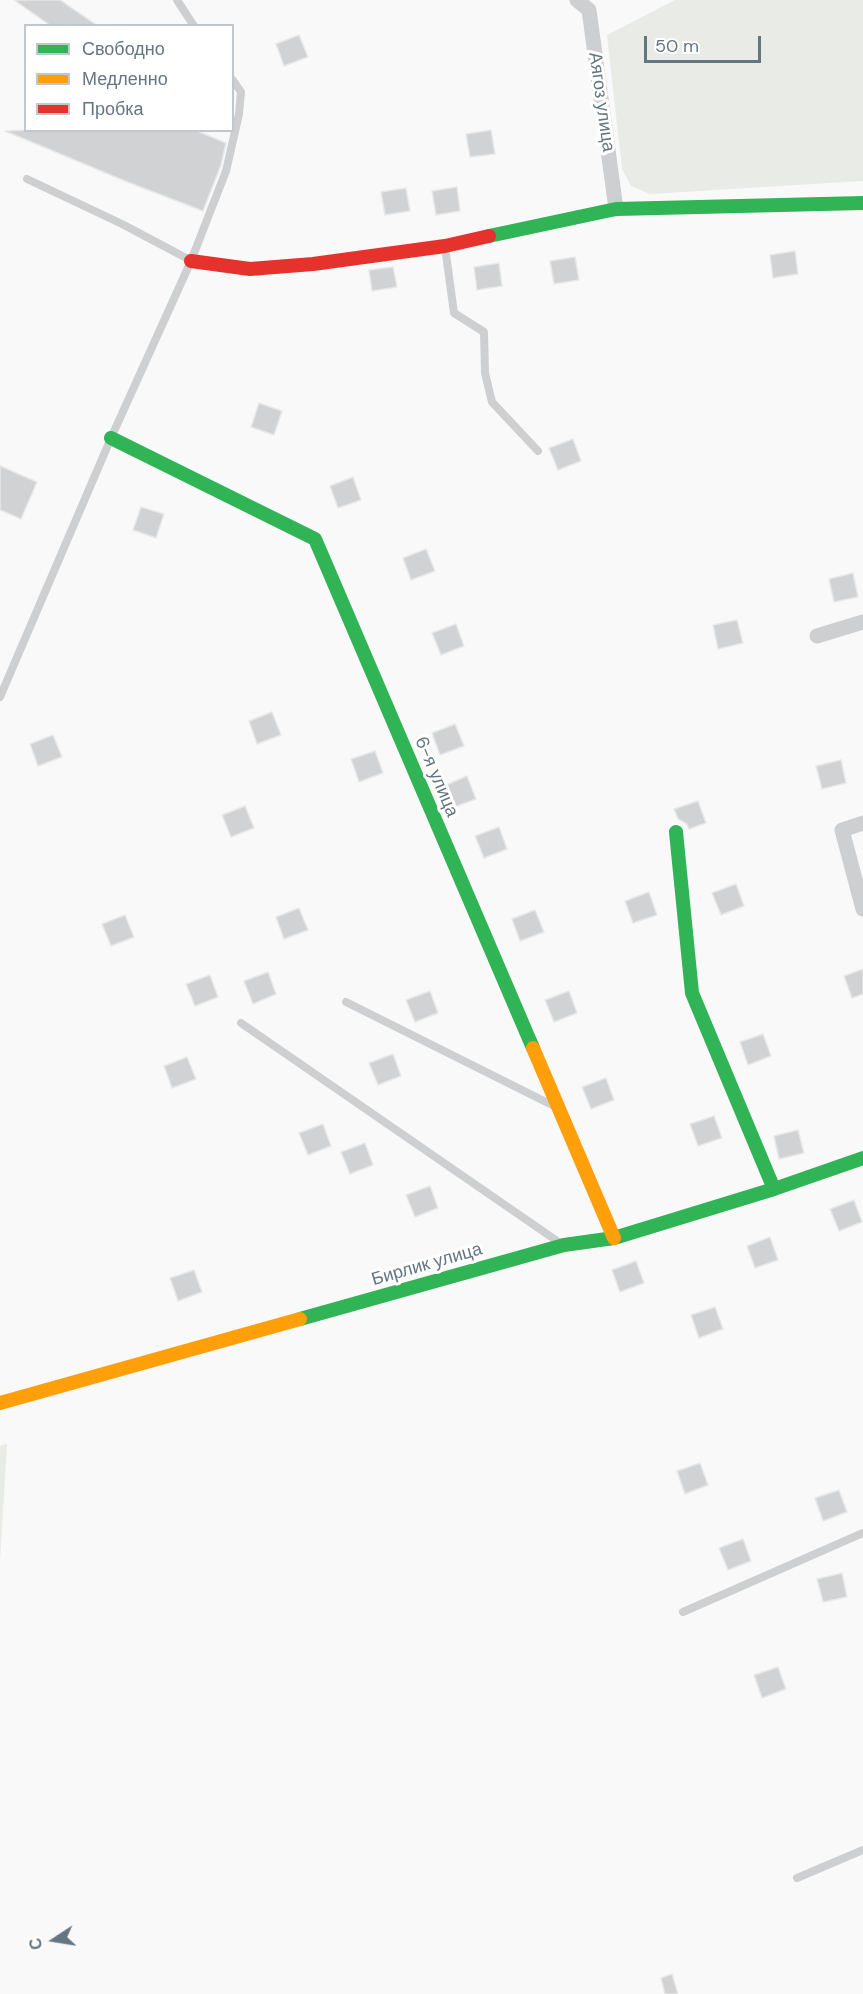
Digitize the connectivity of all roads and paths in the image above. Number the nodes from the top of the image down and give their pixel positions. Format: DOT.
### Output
graph roads {
  1 [pos="177,0"];
  2 [pos="586,3"];
  3 [pos="193,24"];
  4 [pos="234,82"];
  5 [pos="27,179"];
  6 [pos="863,203"];
  7 [pos="616,209"];
  8 [pos="445,246"];
  9 [pos="191,261"];
  10 [pos="111,438"];
  11 [pos="538,451"];
  12 [pos="863,622"];
  13 [pos="817,636"];
  14 [pos="0,697"];
  15 [pos="863,823"];
  16 [pos="676,832"];
  17 [pos="863,909"];
  18 [pos="346,1002"];
  19 [pos="241,1023"];
  20 [pos="559,1109"];
  21 [pos="863,1158"];
  22 [pos="774,1189"];
  23 [pos="614,1238"];
  24 [pos="564,1245"];
  25 [pos="0,1402"];
  26 [pos="863,1533"];
  27 [pos="683,1612"];
  28 [pos="863,1850"];
  29 [pos="797,1878"];
  1 -- 3 [label="lane"];
  2 -- 7 [label="street, Аягоз улица"];
  4 -- 9 [label="lane"];
  5 -- 9 [label="lane"];
  6 -- 7 [label="street"];
  7 -- 8 [label="street"];
  8 -- 9 [label="street"];
  8 -- 11 [label="lane"];
  9 -- 10 [label="lane"];
  10 -- 14 [label="lane"];
  10 -- 20 [label="street, 6-я улица"];
  12 -- 13 [label="street"];
  15 -- 17 [label="street"];
  16 -- 22 [label="street"];
  18 -- 20 [label="lane"];
  19 -- 24 [label="lane"];
  20 -- 23 [label="street, 6-я улица"];
  21 -- 22 [label="street, Бирлик улица"];
  22 -- 23 [label="street, Бирлик улица"];
  23 -- 24 [label="street, Бирлик улица"];
  24 -- 25 [label="street, Бирлик улица"];
  26 -- 27 [label="lane"];
  28 -- 29 [label="lane"];
}
